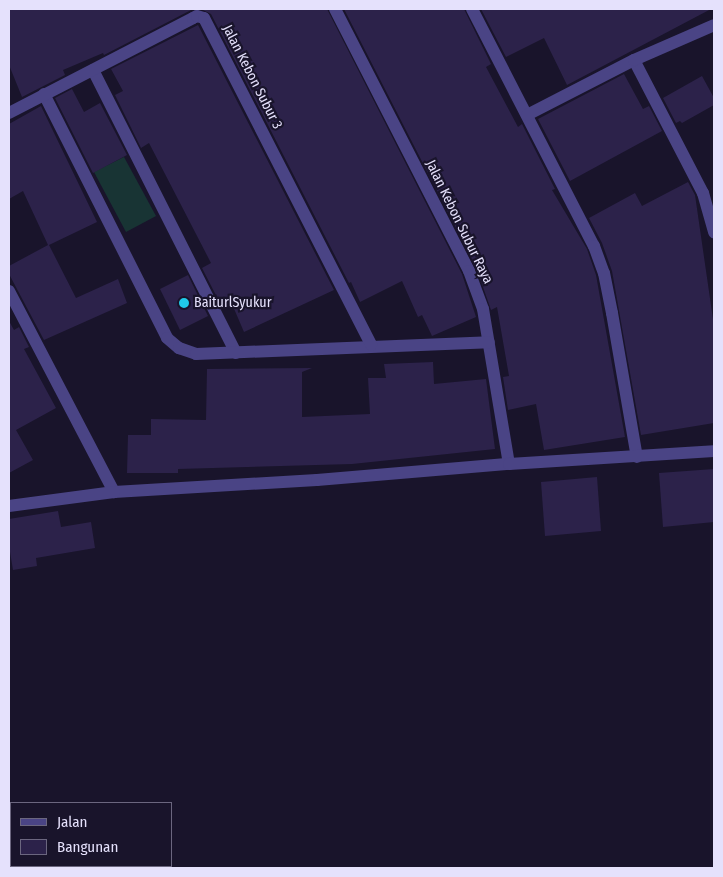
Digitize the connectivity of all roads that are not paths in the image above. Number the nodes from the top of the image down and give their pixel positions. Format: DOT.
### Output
graph roads {
  1 [pos="336,9"];
  2 [pos="473,9"];
  3 [pos="714,25"];
  4 [pos="634,60"];
  5 [pos="93,70"];
  6 [pos="44,94"];
  7 [pos="9,113"];
  8 [pos="527,115"];
  9 [pos="714,232"];
  10 [pos="9,291"];
  11 [pos="489,342"];
  12 [pos="371,346"];
  13 [pos="236,353"];
  14 [pos="714,451"];
  15 [pos="637,457"];
  16 [pos="509,464"];
  17 [pos="114,492"];
  18 [pos="9,506"];
  1 -- 11 [label="street, Jalan Kebon Subur Raya"];
  2 -- 8 [label="street"];
  3 -- 4 [label="street"];
  4 -- 8 [label="street"];
  4 -- 9 [label="street"];
  5 -- 6 [label="street, Jalan Kebon Subur 3"];
  5 -- 12 [label="street, Jalan Kebon Subur 3"];
  5 -- 13 [label="street"];
  6 -- 7 [label="street, Jalan Kebon Subur 3"];
  6 -- 13 [label="street"];
  8 -- 15 [label="street"];
  10 -- 17 [label="street"];
  11 -- 12 [label="street"];
  11 -- 16 [label="street, Jalan Kebon Subur Raya"];
  12 -- 13 [label="street"];
  14 -- 15 [label="street"];
  15 -- 16 [label="street"];
  16 -- 17 [label="street"];
  17 -- 18 [label="street"];
}
